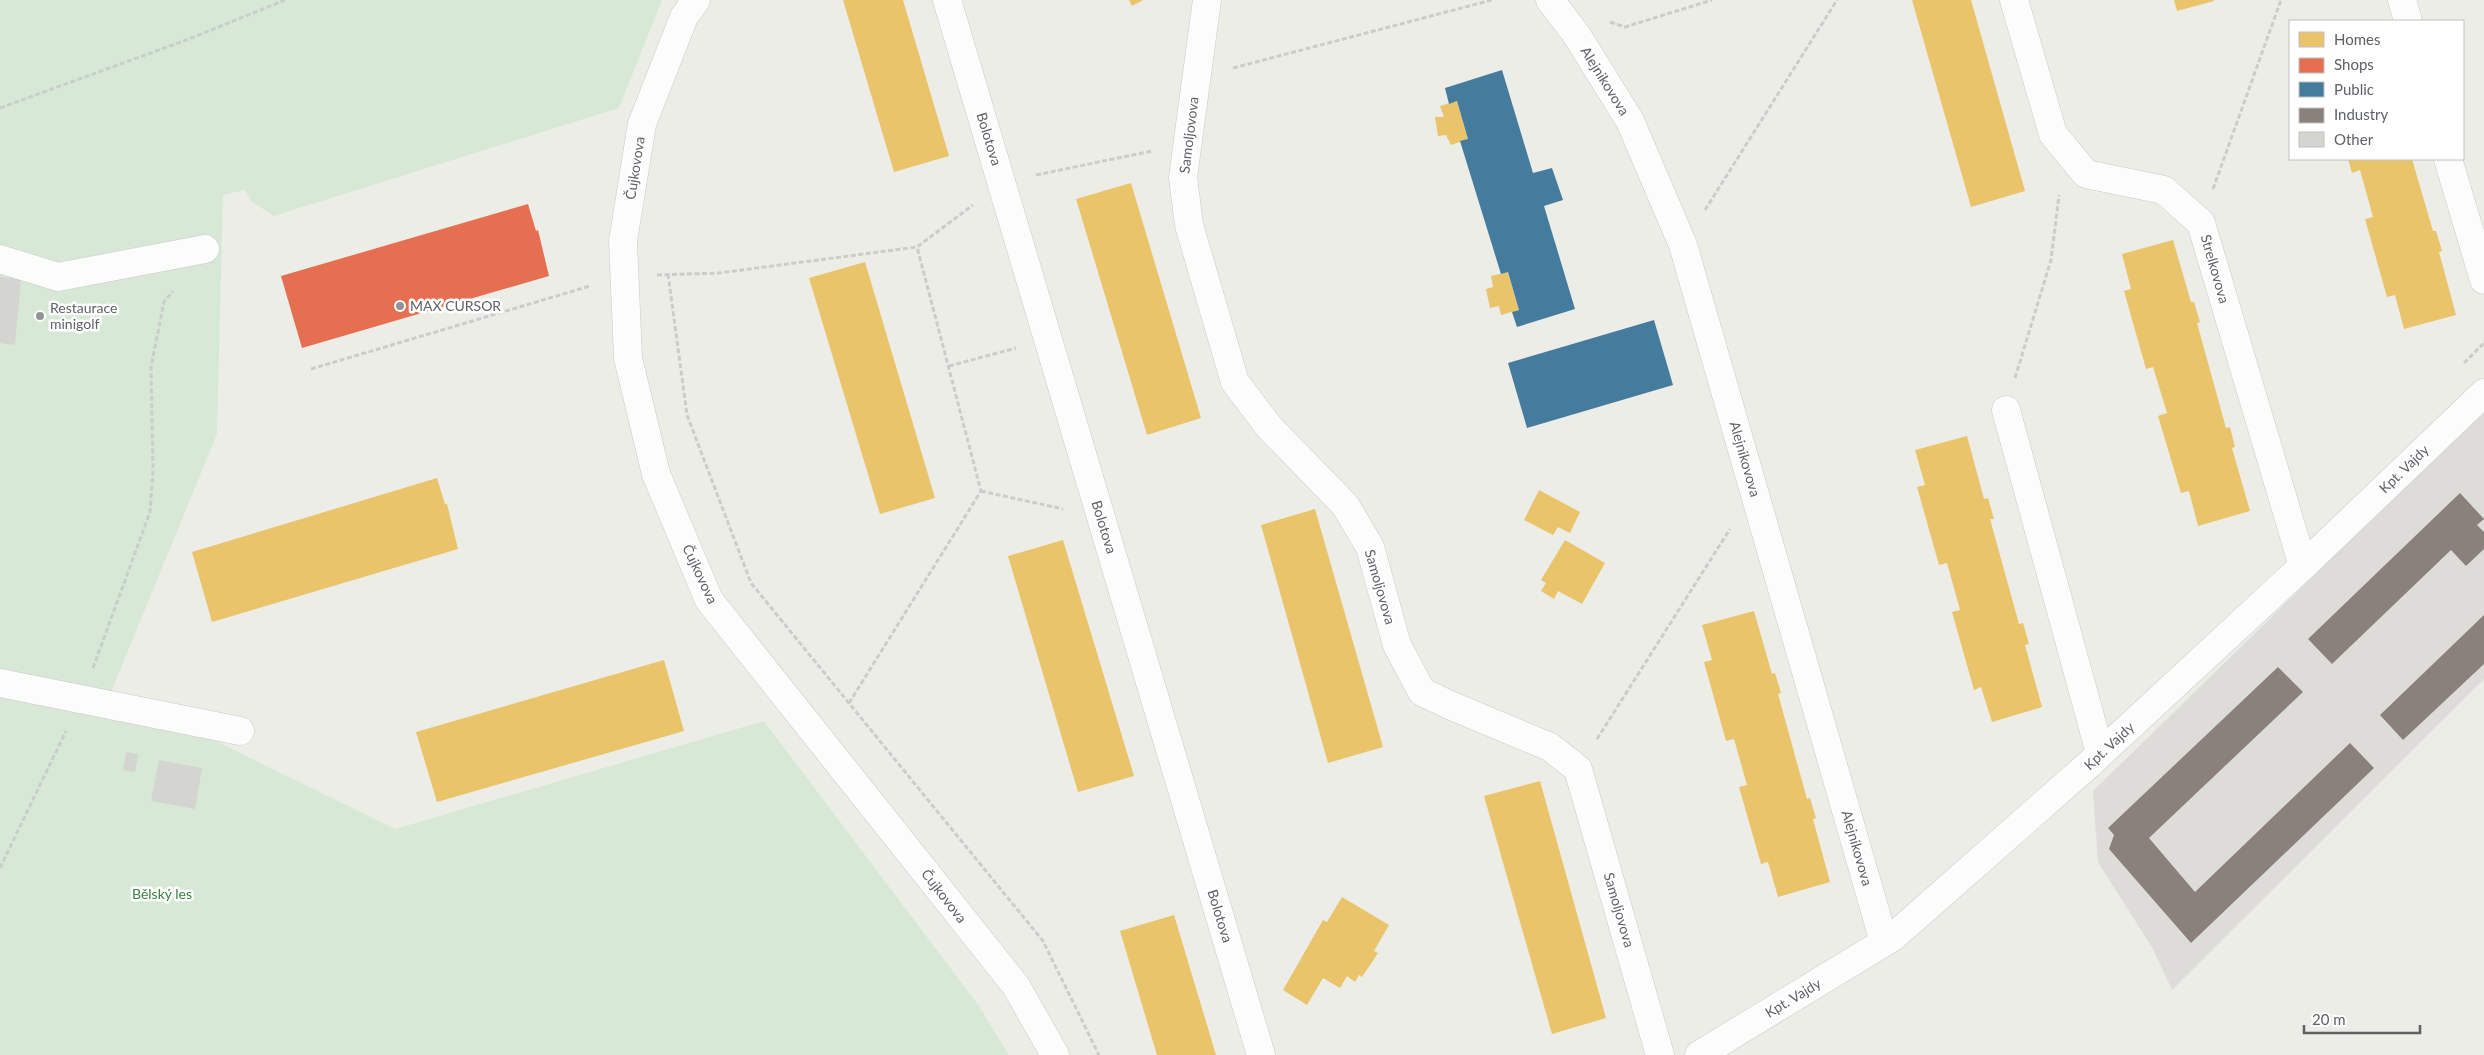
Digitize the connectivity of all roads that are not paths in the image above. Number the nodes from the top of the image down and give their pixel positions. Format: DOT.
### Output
graph roads {
  1 [pos="696,0"];
  2 [pos="947,0"];
  3 [pos="1207,0"];
  4 [pos="1550,0"];
  5 [pos="2014,0"];
  6 [pos="2402,0"];
  7 [pos="2408,20"];
  8 [pos="2448,160"];
  9 [pos="205,249"];
  10 [pos="0,259"];
  11 [pos="2484,280"];
  12 [pos="2484,393"];
  13 [pos="2006,410"];
  14 [pos="2303,566"];
  15 [pos="0,683"];
  16 [pos="240,731"];
  17 [pos="2100,753"];
  18 [pos="1884,942"];
  19 [pos="1055,1055"];
  20 [pos="1261,1055"];
  21 [pos="1660,1055"];
  22 [pos="1699,1055"];
  1 -- 19 [label="street, Čujkovova"];
  2 -- 20 [label="street, Bolotova"];
  3 -- 21 [label="street, Samoljovova"];
  4 -- 18 [label="street, Alejnikovova"];
  5 -- 14 [label="street, Strelkovova"];
  6 -- 7 [label="street"];
  8 -- 11 [label="street"];
  9 -- 10 [label="street"];
  12 -- 14 [label="street, Kpt. Vajdy"];
  13 -- 17 [label="street"];
  14 -- 17 [label="street, Kpt. Vajdy"];
  15 -- 16 [label="street"];
  17 -- 18 [label="street, Kpt. Vajdy"];
  18 -- 22 [label="street, Kpt. Vajdy"];
}
